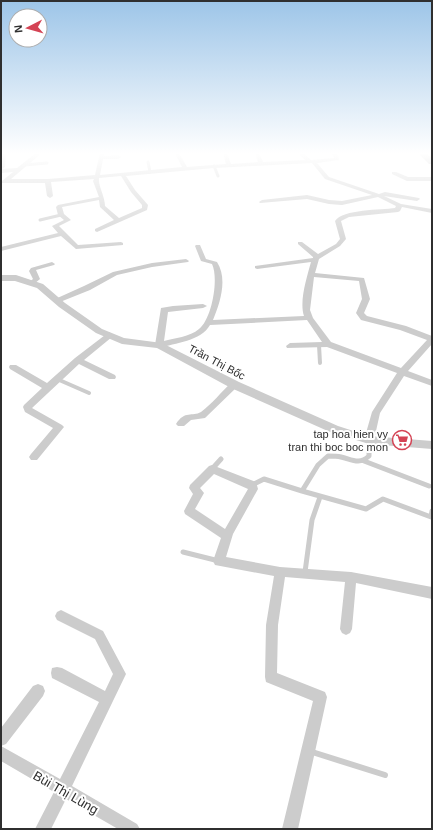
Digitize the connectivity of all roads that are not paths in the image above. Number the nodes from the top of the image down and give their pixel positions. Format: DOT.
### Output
graph roads {
  1 [pos="49,192"];
  2 [pos="100,192"];
  3 [pos="134,192"];
  4 [pos="367,192"];
  5 [pos="50,196"];
  6 [pos="380,196"];
  7 [pos="102,198"];
  8 [pos="417,199"];
  9 [pos="262,202"];
  10 [pos="398,207"];
  11 [pos="432,211"];
  12 [pos="61,215"];
  13 [pos="403,216"];
  14 [pos="40,220"];
  15 [pos="118,221"];
  16 [pos="97,230"];
  17 [pos="62,234"];
  18 [pos="300,243"];
  19 [pos="121,244"];
  20 [pos="198,246"];
  21 [pos="1,249"];
  22 [pos="316,259"];
  23 [pos="186,261"];
  24 [pos="52,264"];
  25 [pos="257,267"];
  26 [pos="311,275"];
  27 [pos="1,278"];
  28 [pos="32,282"];
  29 [pos="56,300"];
  30 [pos="203,306"];
  31 [pos="310,318"];
  32 [pos="209,323"];
  33 [pos="109,335"];
  34 [pos="432,339"];
  35 [pos="328,344"];
  36 [pos="160,345"];
  37 [pos="319,345"];
  38 [pos="290,346"];
  39 [pos="78,360"];
  40 [pos="320,363"];
  41 [pos="13,367"];
  42 [pos="404,371"];
  43 [pos="112,377"];
  44 [pos="57,379"];
  45 [pos="432,383"];
  46 [pos="234,385"];
  47 [pos="48,387"];
  48 [pos="89,393"];
  49 [pos="181,424"];
  50 [pos="369,440"];
  51 [pos="432,445"];
  52 [pos="34,457"];
  53 [pos="221,459"];
  54 [pos="364,461"];
  55 [pos="212,469"];
  56 [pos="252,485"];
  57 [pos="429,486"];
  58 [pos="302,491"];
  59 [pos="320,497"];
  60 [pos="432,511"];
  61 [pos="227,536"];
  62 [pos="183,552"];
  63 [pos="219,561"];
  64 [pos="280,572"];
  65 [pos="306,572"];
  66 [pos="351,577"];
  67 [pos="432,593"];
  68 [pos="60,616"];
  69 [pos="346,629"];
  70 [pos="57,674"];
  71 [pos="38,691"];
  72 [pos="107,699"];
  73 [pos="1,739"];
  74 [pos="308,751"];
  75 [pos="1,753"];
  76 [pos="385,775"];
  77 [pos="62,789"];
  78 [pos="43,829"];
  79 [pos="132,829"];
  80 [pos="290,829"];
  1 -- 5 [label="street"];
  2 -- 7 [label="street"];
  3 -- 15 [label="street"];
  4 -- 6 [label="street"];
  6 -- 8 [label="street"];
  6 -- 9 [label="street"];
  6 -- 10 [label="street"];
  7 -- 12 [label="street"];
  7 -- 15 [label="street"];
  10 -- 11 [label="street"];
  10 -- 13 [label="street"];
  10 -- 22 [label="street"];
  12 -- 14 [label="lane"];
  12 -- 17 [label="street"];
  15 -- 16 [label="street"];
  17 -- 19 [label="street"];
  17 -- 21 [label="street"];
  18 -- 22 [label="street"];
  20 -- 32 [label="street"];
  22 -- 25 [label="street"];
  22 -- 26 [label="street"];
  23 -- 29 [label="street"];
  24 -- 28 [label="street"];
  26 -- 31 [label="street"];
  26 -- 34 [label="street"];
  27 -- 28 [label="street, Trần Thị Bốc"];
  28 -- 29 [label="street, Trần Thị Bốc"];
  29 -- 33 [label="street, Trần Thị Bốc"];
  30 -- 36 [label="street"];
  31 -- 32 [label="street"];
  31 -- 35 [label="street"];
  32 -- 36 [label="street"];
  33 -- 36 [label="street, Trần Thị Bốc"];
  33 -- 39 [label="street"];
  34 -- 42 [label="street"];
  35 -- 37 [label="street"];
  35 -- 42 [label="street"];
  36 -- 46 [label="street, Trần Thị Bốc"];
  37 -- 38 [label="street"];
  37 -- 40 [label="lane"];
  39 -- 43 [label="street"];
  39 -- 44 [label="street"];
  41 -- 47 [label="street"];
  42 -- 45 [label="street"];
  42 -- 50 [label="street"];
  44 -- 47 [label="street"];
  44 -- 48 [label="lane"];
  46 -- 49 [label="street"];
  46 -- 50 [label="street, Trần Thị Bốc"];
  47 -- 52 [label="street"];
  50 -- 51 [label="street, Trần Thị Bốc"];
  50 -- 54 [label="lane"];
  53 -- 55 [label="lane"];
  54 -- 57 [label="lane"];
  54 -- 58 [label="lane"];
  55 -- 56 [label="street"];
  55 -- 61 [label="street"];
  56 -- 58 [label="lane"];
  56 -- 61 [label="street"];
  58 -- 59 [label="lane"];
  59 -- 60 [label="lane"];
  59 -- 65 [label="lane"];
  61 -- 63 [label="street"];
  62 -- 63 [label="lane"];
  63 -- 64 [label="street"];
  64 -- 65 [label="street"];
  64 -- 74 [label="street"];
  65 -- 66 [label="street"];
  66 -- 67 [label="street"];
  66 -- 69 [label="street"];
  68 -- 72 [label="street"];
  70 -- 72 [label="street"];
  71 -- 73 [label="street"];
  72 -- 77 [label="street"];
  74 -- 76 [label="lane"];
  74 -- 80 [label="street"];
  75 -- 77 [label="street, Bùi Thị Lùng"];
  77 -- 78 [label="street"];
  77 -- 79 [label="street, Bùi Thị Lùng"];
}
